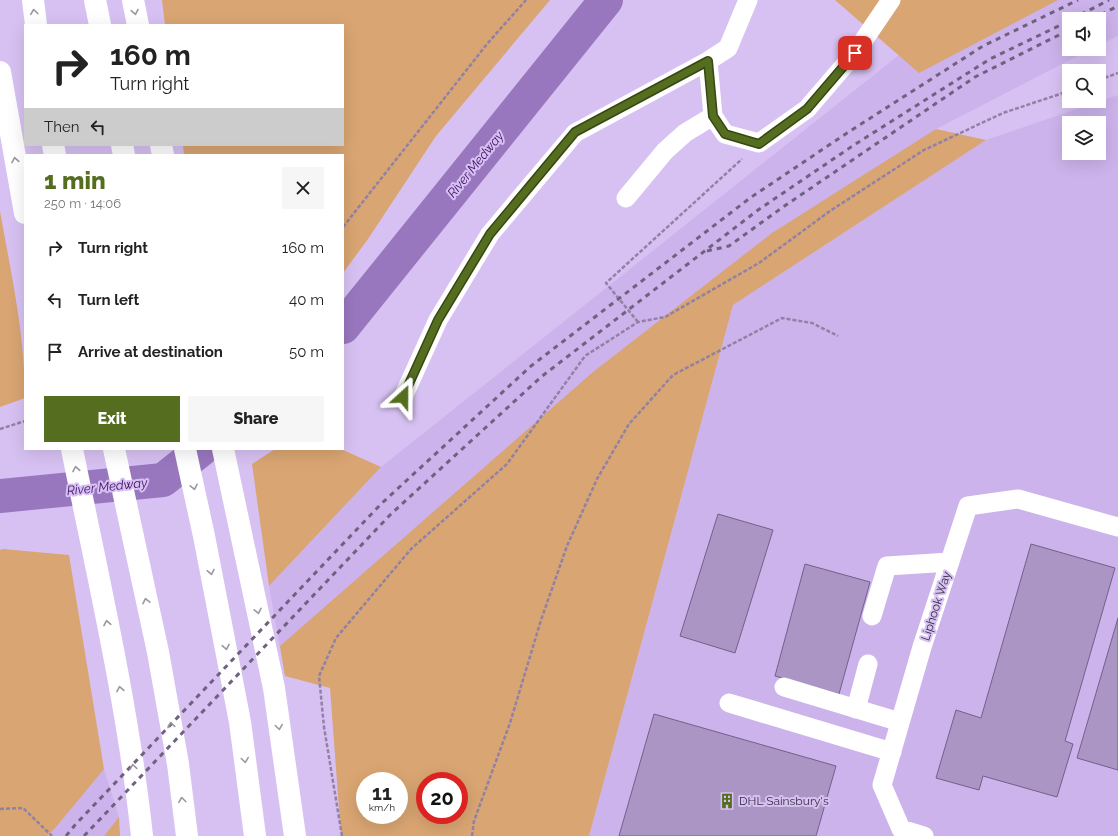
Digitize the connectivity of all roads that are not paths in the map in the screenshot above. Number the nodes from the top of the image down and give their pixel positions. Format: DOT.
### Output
graph roads {
  1 [pos="33,0"];
  2 [pos="95,0"];
  3 [pos="133,0"];
  4 [pos="748,0"];
  5 [pos="891,0"];
  6 [pos="36,24"];
  7 [pos="100,24"];
  8 [pos="138,24"];
  9 [pos="708,61"];
  10 [pos="0,72"];
  11 [pos="713,116"];
  12 [pos="626,198"];
  13 [pos="24,207"];
  14 [pos="403,397"];
  15 [pos="72,450"];
  16 [pos="114,450"];
  17 [pos="185,450"];
  18 [pos="223,450"];
  19 [pos="1118,527"];
  20 [pos="950,562"];
  21 [pos="872,616"];
  22 [pos="868,664"];
  23 [pos="784,687"];
  24 [pos="729,703"];
  25 [pos="856,709"];
  26 [pos="900,722"];
  27 [pos="892,752"];
  28 [pos="142,836"];
  29 [pos="187,836"];
  30 [pos="255,836"];
  31 [pos="295,836"];
  32 [pos="924,836"];
  6 -- 1 [label="highway, one-way"];
  2 -- 7 [label="highway"];
  3 -- 8 [label="highway, one-way"];
  4 -- 9 [label="street"];
  5 -- 11 [label="street"];
  9 -- 11 [label="street"];
  9 -- 14 [label="street"];
  13 -- 10 [label="highway, one-way"];
  11 -- 12 [label="street"];
  28 -- 15 [label="highway, one-way"];
  29 -- 16 [label="highway, one-way"];
  17 -- 30 [label="highway, one-way"];
  18 -- 31 [label="highway, one-way"];
  19 -- 20 [label="street, Liphook Way"];
  20 -- 21 [label="street"];
  20 -- 26 [label="street, Liphook Way"];
  22 -- 25 [label="street"];
  23 -- 25 [label="street"];
  24 -- 27 [label="street"];
  25 -- 26 [label="street"];
  26 -- 27 [label="street, Liphook Way"];
  27 -- 32 [label="street, Liphook Way"];
}
